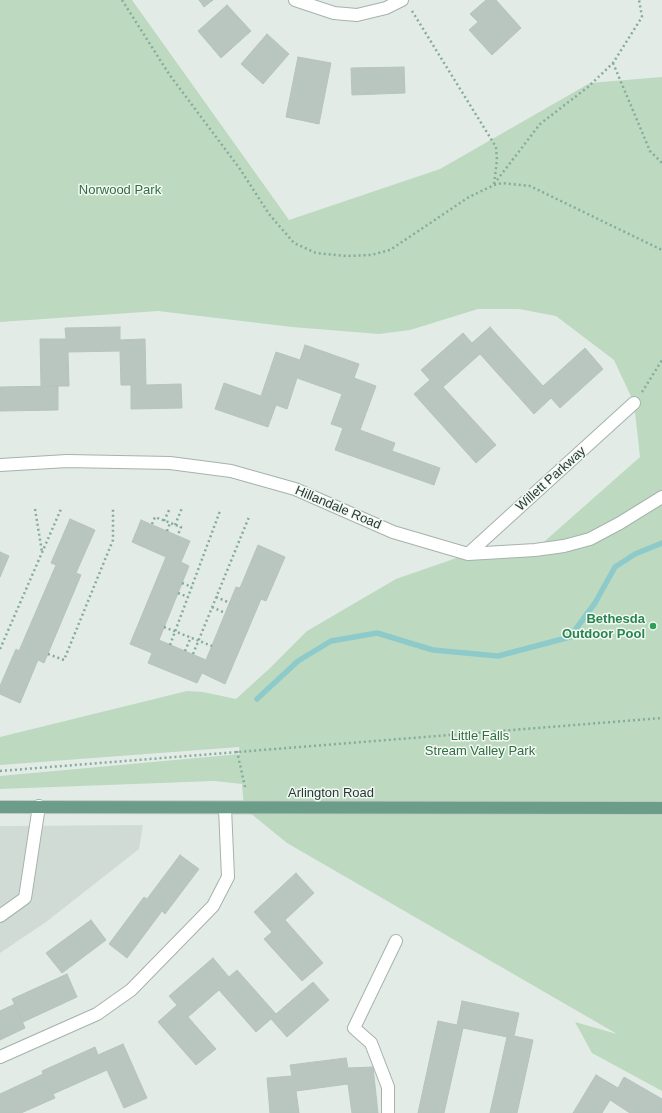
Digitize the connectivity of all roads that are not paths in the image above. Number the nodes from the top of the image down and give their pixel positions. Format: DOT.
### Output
graph roads {
  1 [pos="295,0"];
  2 [pos="406,3"];
  3 [pos="634,403"];
  4 [pos="0,465"];
  5 [pos="662,497"];
  6 [pos="468,554"];
  7 [pos="39,806"];
  8 [pos="0,807"];
  9 [pos="225,808"];
  10 [pos="662,808"];
  11 [pos="0,916"];
  12 [pos="396,941"];
  13 [pos="0,1057"];
  14 [pos="388,1113"];
  1 -- 2 [label="street"];
  3 -- 6 [label="street, Willett Parkway"];
  4 -- 6 [label="street, Hillandale Road"];
  5 -- 6 [label="street, Hillandale Road"];
  7 -- 8 [label="main road, Arlington Road"];
  7 -- 9 [label="main road, Arlington Road"];
  7 -- 11 [label="street"];
  9 -- 10 [label="main road, Arlington Road"];
  9 -- 13 [label="street"];
  12 -- 14 [label="street"];
}
